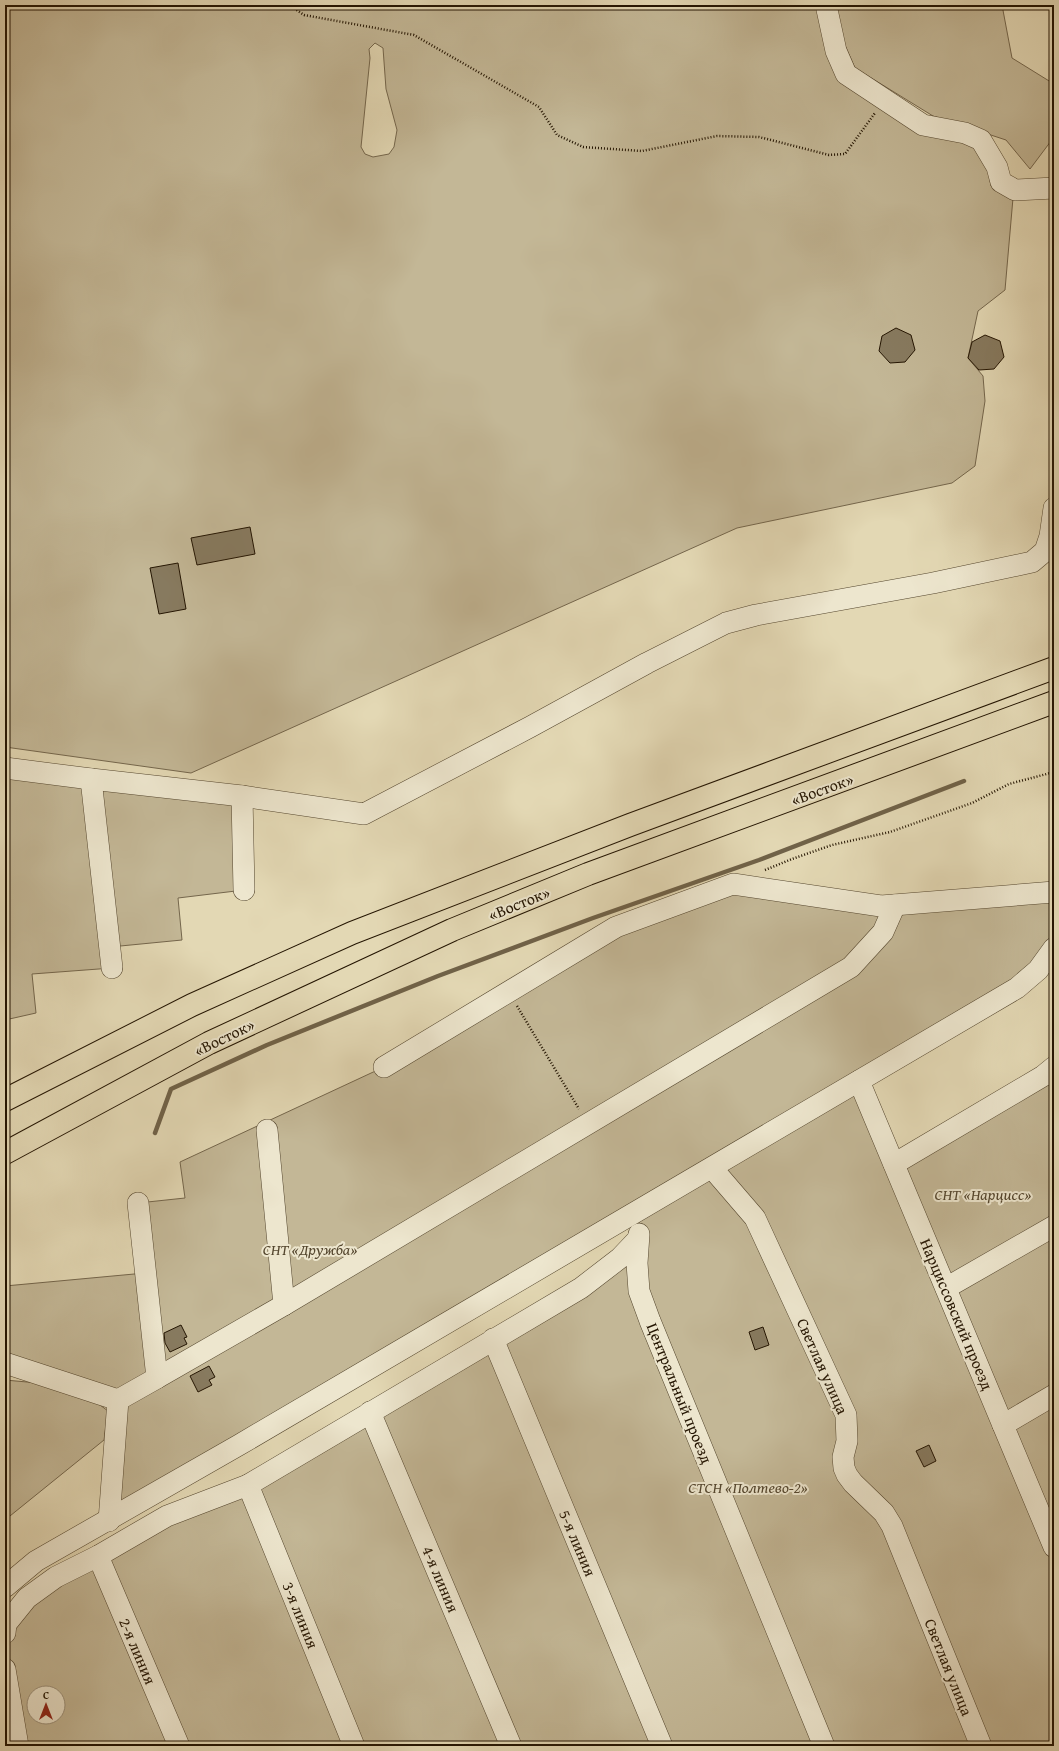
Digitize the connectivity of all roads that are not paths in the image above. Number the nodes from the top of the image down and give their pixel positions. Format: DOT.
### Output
graph roads {
  1 [pos="826,5"];
  2 [pos="1054,188"];
  3 [pos="1054,508"];
  4 [pos="1054,668"];
  5 [pos="1054,702"];
  6 [pos="5,768"];
  7 [pos="91,780"];
  8 [pos="242,796"];
  9 [pos="244,890"];
  10 [pos="1054,892"];
  11 [pos="895,905"];
  12 [pos="1054,948"];
  13 [pos="112,968"];
  14 [pos="384,1067"];
  15 [pos="1054,1067"];
  16 [pos="859,1081"];
  17 [pos="5,1100"];
  18 [pos="267,1130"];
  19 [pos="5,1153"];
  20 [pos="894,1164"];
  21 [pos="712,1168"];
  22 [pos="138,1203"];
  23 [pos="640,1211"];
  24 [pos="1054,1226"];
  25 [pos="638,1239"];
  26 [pos="946,1288"];
  27 [pos="284,1306"];
  28 [pos="493,1339"];
  29 [pos="5,1363"];
  30 [pos="157,1378"];
  31 [pos="1054,1395"];
  32 [pos="118,1400"];
  33 [pos="370,1412"];
  34 [pos="1003,1425"];
  35 [pos="248,1485"];
  36 [pos="109,1521"];
  37 [pos="1054,1547"];
  38 [pos="98,1556"];
  39 [pos="5,1587"];
  40 [pos="5,1633"];
  41 [pos="5,1669"];
  42 [pos="18,1746"];
  43 [pos="179,1746"];
  44 [pos="354,1746"];
  45 [pos="511,1746"];
  46 [pos="662,1746"];
  47 [pos="824,1746"];
  48 [pos="981,1746"];
  1 -- 2 [label="street"];
  3 -- 8 [label="street"];
  4 -- 17 [label="highway, «Восток»"];
  5 -- 19 [label="highway, «Восток»"];
  6 -- 7 [label="street"];
  7 -- 8 [label="street"];
  7 -- 13 [label="street"];
  8 -- 9 [label="street"];
  10 -- 11 [label="street"];
  11 -- 14 [label="street"];
  11 -- 27 [label="street"];
  12 -- 16 [label="street"];
  15 -- 20 [label="street"];
  16 -- 20 [label="street, Нарциссовский проезд"];
  16 -- 21 [label="street"];
  18 -- 27 [label="street"];
  20 -- 26 [label="street, Нарциссовский проезд"];
  21 -- 23 [label="street"];
  21 -- 48 [label="street, Светлая улица"];
  22 -- 30 [label="street"];
  23 -- 25 [label="street, Центральный проезд"];
  23 -- 36 [label="street"];
  24 -- 26 [label="street"];
  25 -- 28 [label="street"];
  25 -- 47 [label="street, Центральный проезд"];
  26 -- 34 [label="street, Нарциссовский проезд"];
  27 -- 30 [label="street"];
  28 -- 33 [label="street"];
  28 -- 46 [label="street, 5-я линия"];
  29 -- 32 [label="street"];
  30 -- 32 [label="street"];
  31 -- 34 [label="street"];
  32 -- 36 [label="street"];
  33 -- 35 [label="street"];
  33 -- 45 [label="street, 4-я линия"];
  34 -- 37 [label="street, Нарциссовский проезд"];
  35 -- 38 [label="street"];
  35 -- 44 [label="street, 3-я линия"];
  36 -- 39 [label="street"];
  38 -- 40 [label="street"];
  38 -- 43 [label="street, 2-я линия"];
  41 -- 42 [label="street"];
}
